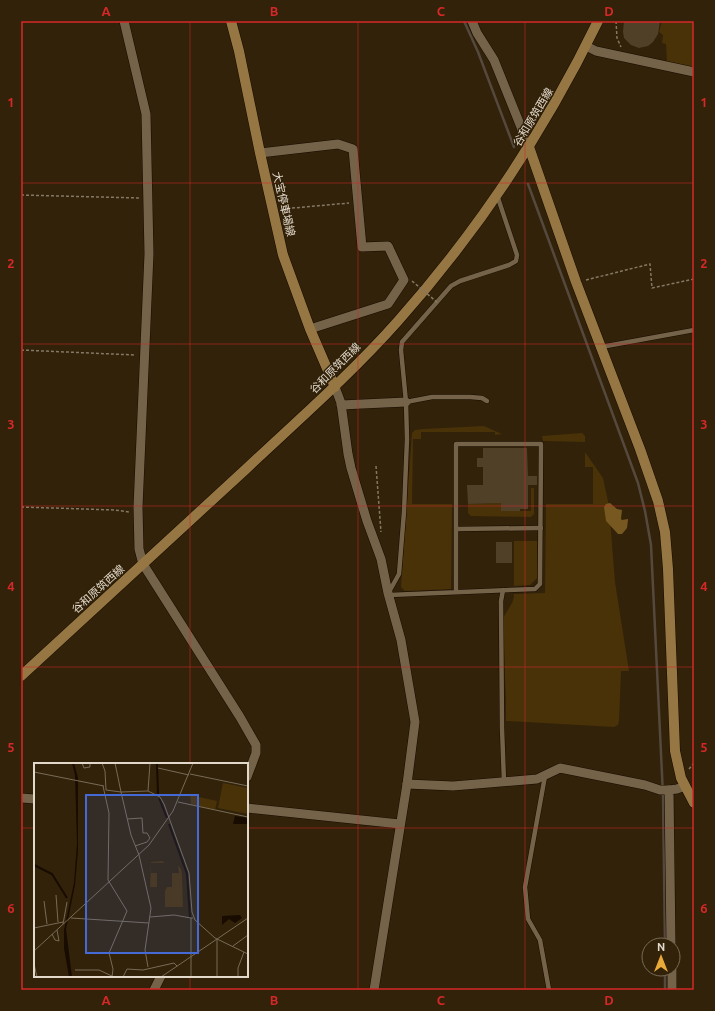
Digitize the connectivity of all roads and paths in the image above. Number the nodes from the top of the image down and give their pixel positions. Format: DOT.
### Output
graph roads {
  1 [pos="124,21"];
  2 [pos="231,21"];
  3 [pos="472,21"];
  4 [pos="598,21"];
  5 [pos="616,21"];
  6 [pos="586,46"];
  7 [pos="630,58"];
  8 [pos="694,72"];
  9 [pos="529,147"];
  10 [pos="260,153"];
  11 [pos="497,195"];
  12 [pos="21,196"];
  13 [pos="148,198"];
  14 [pos="357,202"];
  15 [pos="272,209"];
  16 [pos="694,278"];
  17 [pos="412,281"];
  18 [pos="576,282"];
  19 [pos="438,303"];
  20 [pos="310,329"];
  21 [pos="694,330"];
  22 [pos="601,347"];
  23 [pos="21,350"];
  24 [pos="144,357"];
  25 [pos="335,387"];
  26 [pos="487,401"];
  27 [pos="406,402"];
  28 [pos="341,405"];
  29 [pos="376,466"];
  30 [pos="21,507"];
  31 [pos="138,513"];
  32 [pos="541,528"];
  33 [pos="456,529"];
  34 [pos="381,538"];
  35 [pos="143,564"];
  36 [pos="503,590"];
  37 [pos="456,592"];
  38 [pos="388,594"];
  39 [pos="21,676"];
  40 [pos="248,774"];
  41 [pos="545,775"];
  42 [pos="504,782"];
  43 [pos="407,784"];
  44 [pos="685,786"];
  45 [pos="665,790"];
  46 [pos="21,798"];
  47 [pos="34,799"];
  48 [pos="694,802"];
  49 [pos="248,808"];
  50 [pos="400,824"];
  51 [pos="671,937"];
  52 [pos="160,977"];
  53 [pos="672,977"];
  54 [pos="154,990"];
  55 [pos="374,990"];
  56 [pos="549,990"];
  57 [pos="672,990"];
  1 -- 13 [label="street"];
  2 -- 10 [label="main road, 大宝停車場線"];
  3 -- 9 [label="street"];
  4 -- 6 [label="main road, 谷和原筑西線"];
  5 -- 7 [label="path"];
  6 -- 7 [label="street"];
  6 -- 9 [label="main road, 谷和原筑西線"];
  7 -- 8 [label="street"];
  9 -- 11 [label="main road, 谷和原筑西線"];
  9 -- 18 [label="main road"];
  10 -- 14 [label="street"];
  10 -- 15 [label="main road, 大宝停車場線"];
  11 -- 19 [label="lane"];
  11 -- 25 [label="main road, 谷和原筑西線"];
  12 -- 13 [label="path"];
  13 -- 24 [label="street"];
  14 -- 15 [label="path"];
  14 -- 20 [label="street"];
  15 -- 20 [label="main road, 大宝停車場線"];
  16 -- 18 [label="path"];
  17 -- 19 [label="path, bridge"];
  18 -- 22 [label="main road"];
  19 -- 27 [label="lane"];
  20 -- 25 [label="main road, 大宝停車場線"];
  21 -- 22 [label="lane"];
  22 -- 44 [label="main road"];
  23 -- 24 [label="path"];
  24 -- 31 [label="street"];
  25 -- 28 [label="street"];
  25 -- 35 [label="main road, 谷和原筑西線"];
  26 -- 27 [label="lane"];
  27 -- 28 [label="street"];
  27 -- 38 [label="lane"];
  28 -- 38 [label="street"];
  29 -- 34 [label="path"];
  30 -- 31 [label="path"];
  31 -- 35 [label="street"];
  32 -- 33 [label="lane"];
  32 -- 33 [label="lane"];
  32 -- 36 [label="lane"];
  33 -- 37 [label="lane"];
  35 -- 39 [label="main road, 谷和原筑西線"];
  35 -- 40 [label="street"];
  36 -- 37 [label="lane"];
  36 -- 42 [label="lane"];
  37 -- 38 [label="lane"];
  38 -- 43 [label="street"];
  41 -- 42 [label="street"];
  41 -- 45 [label="street"];
  41 -- 56 [label="lane"];
  42 -- 43 [label="street"];
  43 -- 50 [label="street"];
  44 -- 45 [label="street"];
  44 -- 48 [label="main road"];
  45 -- 51 [label="street"];
  46 -- 47 [label="street"];
  49 -- 50 [label="street"];
  50 -- 55 [label="street"];
  52 -- 54 [label="street"];
  53 -- 57 [label="street"];
}
